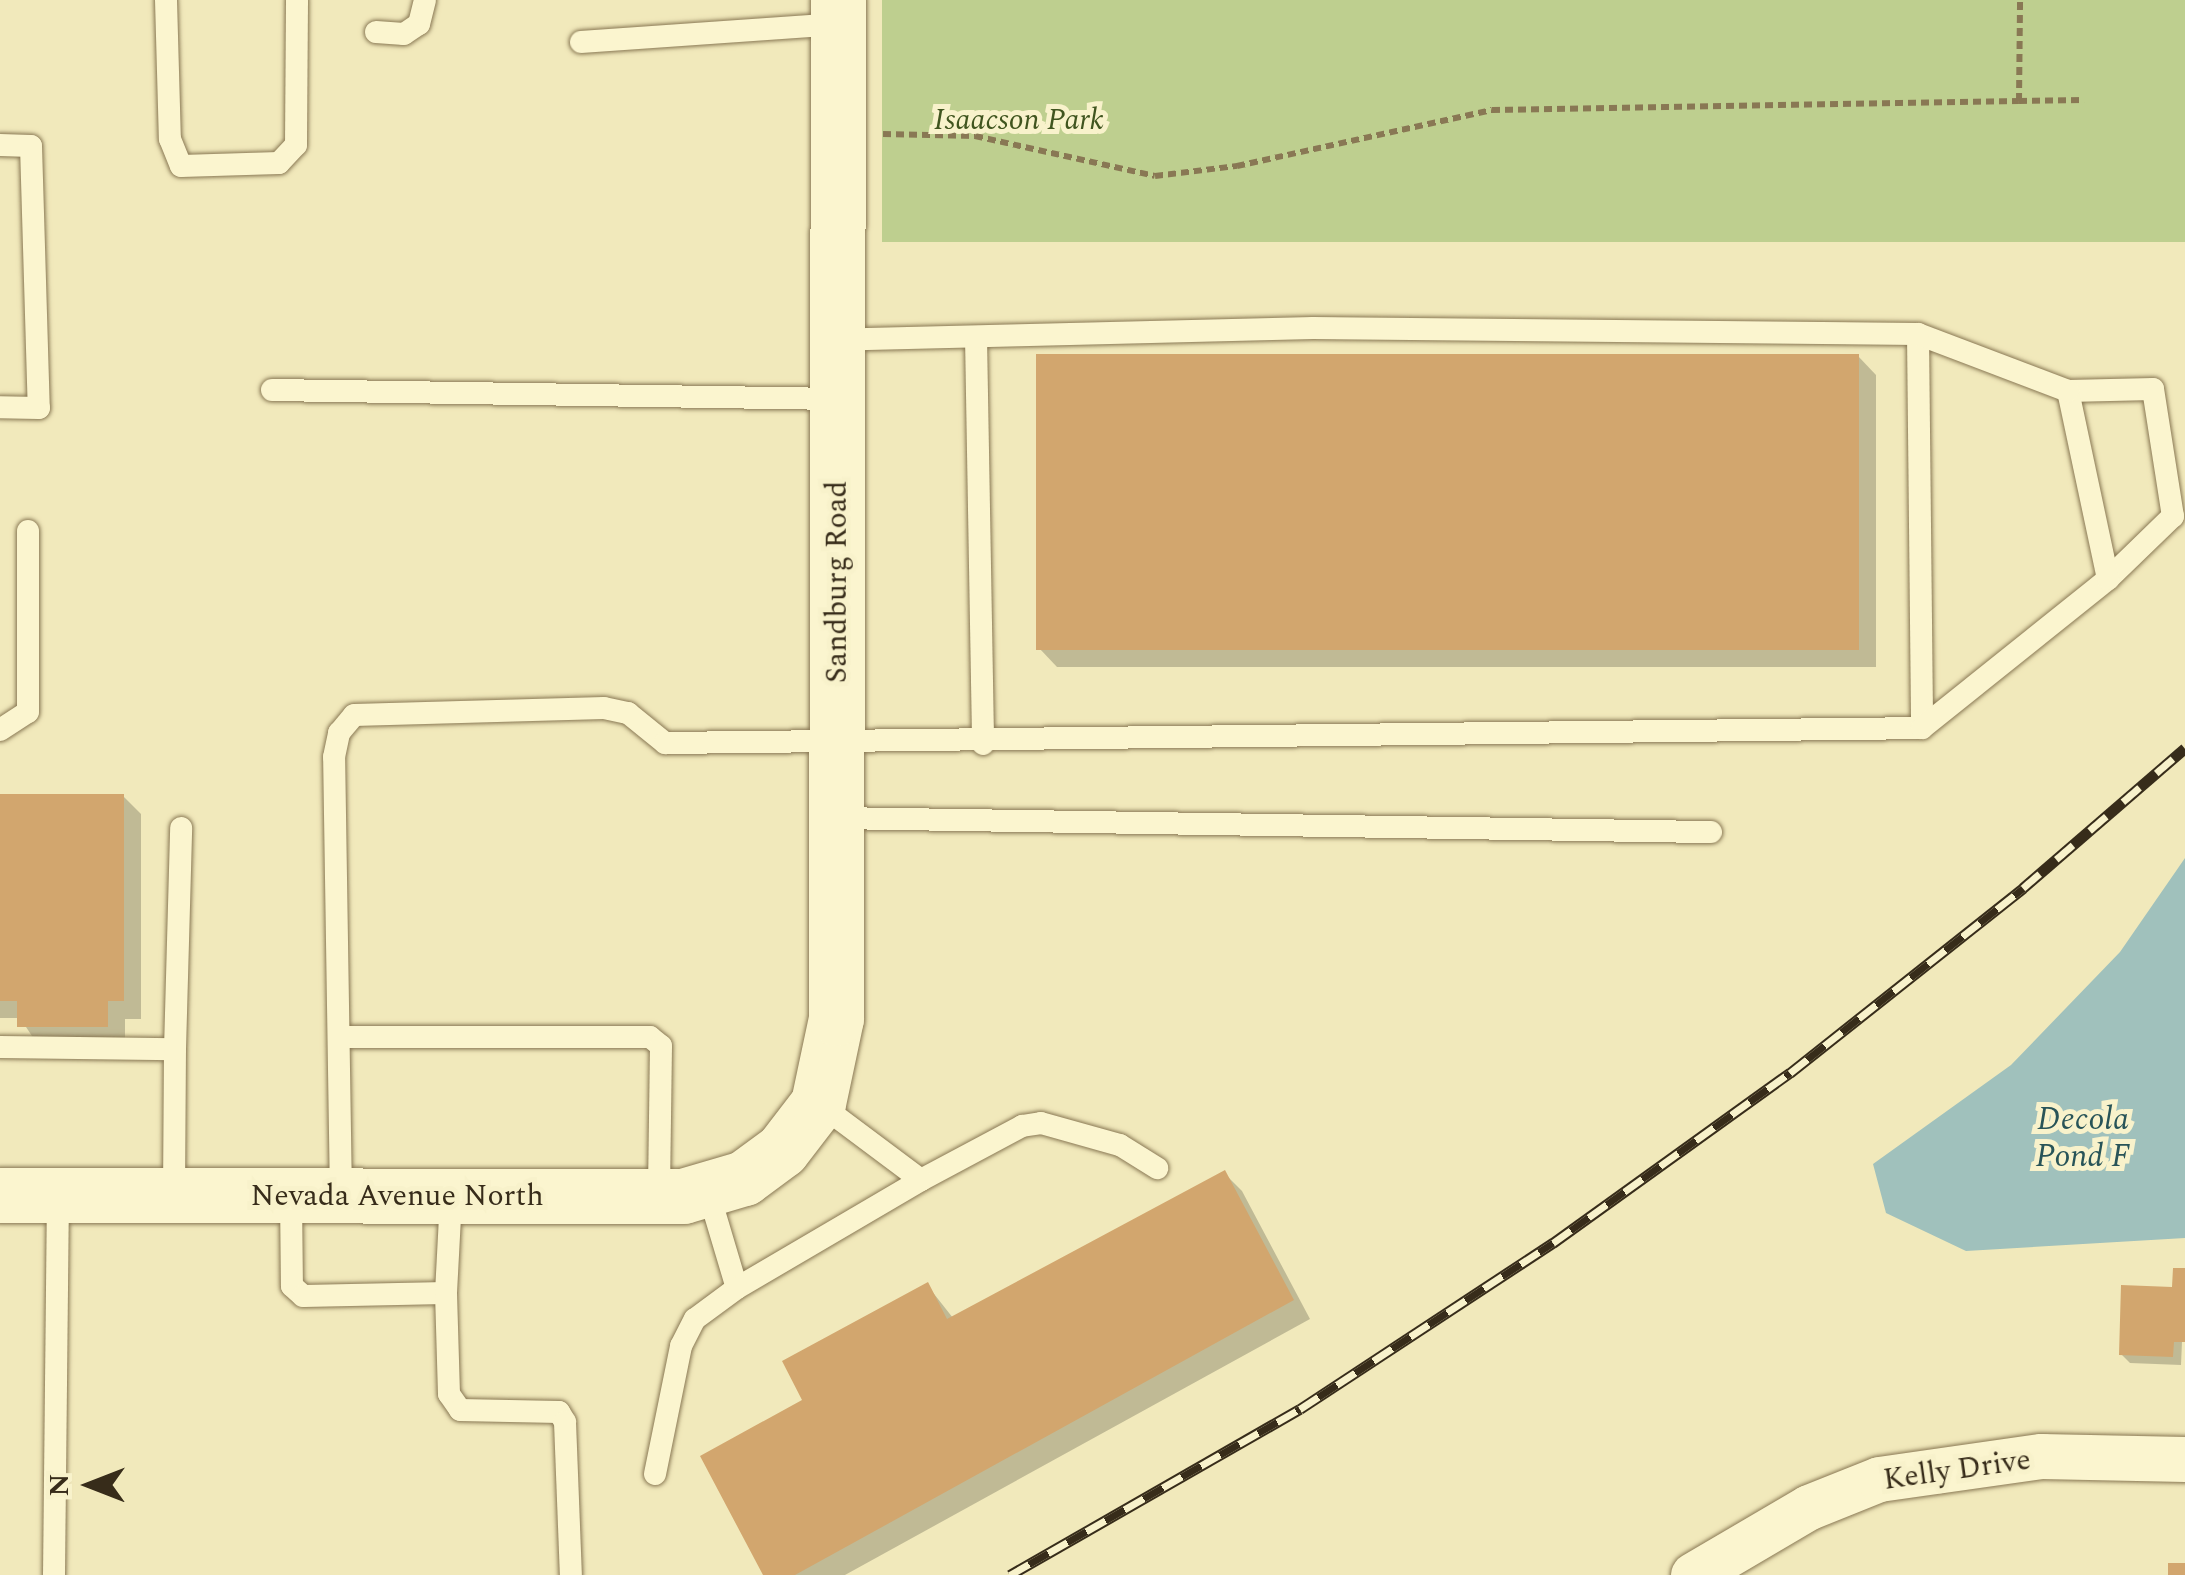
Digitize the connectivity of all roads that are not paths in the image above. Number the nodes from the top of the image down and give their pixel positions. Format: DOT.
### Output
graph roads {
  1 [pos="166,0"];
  2 [pos="297,0"];
  3 [pos="425,0"];
  4 [pos="838,12"];
  5 [pos="376,32"];
  6 [pos="581,42"];
  7 [pos="0,146"];
  8 [pos="1918,334"];
  9 [pos="976,337"];
  10 [pos="837,340"];
  11 [pos="272,390"];
  12 [pos="2068,391"];
  13 [pos="837,399"];
  14 [pos="0,408"];
  15 [pos="28,531"];
  16 [pos="2108,579"];
  17 [pos="1922,728"];
  18 [pos="0,730"];
  19 [pos="836,740"];
  20 [pos="982,744"];
  21 [pos="835,818"];
  22 [pos="180,828"];
  23 [pos="1711,832"];
  24 [pos="339,1036"];
  25 [pos="0,1047"];
  26 [pos="175,1049"];
  27 [pos="818,1103"];
  28 [pos="782,1150"];
  29 [pos="1157,1168"];
  30 [pos="921,1180"];
  31 [pos="684,1193"];
  32 [pos="0,1195"];
  33 [pos="58,1196"];
  34 [pos="174,1196"];
  35 [pos="316,1196"];
  36 [pos="450,1197"];
  37 [pos="737,1288"];
  38 [pos="446,1293"];
  39 [pos="2185,1459"];
  40 [pos="654,1474"];
  41 [pos="54,1575"];
  42 [pos="571,1575"];
  43 [pos="1693,1575"];
  1 -- 2 [label="lane"];
  3 -- 5 [label="lane"];
  4 -- 6 [label="lane"];
  4 -- 10 [label="street, Sandburg Road"];
  7 -- 14 [label="lane"];
  8 -- 9 [label="lane"];
  8 -- 12 [label="lane"];
  8 -- 17 [label="lane"];
  9 -- 10 [label="lane"];
  9 -- 20 [label="lane"];
  10 -- 13 [label="street, Sandburg Road"];
  11 -- 13 [label="lane"];
  12 -- 16 [label="lane"];
  12 -- 16 [label="lane"];
  13 -- 19 [label="street, Sandburg Road"];
  15 -- 18 [label="lane"];
  16 -- 17 [label="lane"];
  17 -- 20 [label="lane"];
  19 -- 20 [label="lane"];
  19 -- 21 [label="street, Sandburg Road"];
  19 -- 24 [label="lane"];
  21 -- 23 [label="lane"];
  21 -- 27 [label="street, Sandburg Road"];
  22 -- 26 [label="lane"];
  24 -- 31 [label="lane"];
  24 -- 35 [label="lane"];
  25 -- 26 [label="lane"];
  26 -- 34 [label="lane"];
  27 -- 28 [label="street, Sandburg Road"];
  27 -- 30 [label="lane"];
  28 -- 31 [label="street, Nevada Avenue North"];
  29 -- 30 [label="lane"];
  30 -- 37 [label="lane"];
  31 -- 36 [label="street, Nevada Avenue North"];
  31 -- 37 [label="lane"];
  32 -- 33 [label="street, Nevada Avenue North"];
  33 -- 34 [label="street, Nevada Avenue North"];
  33 -- 41 [label="lane"];
  34 -- 35 [label="street, Nevada Avenue North"];
  35 -- 36 [label="street, Nevada Avenue North"];
  35 -- 38 [label="lane"];
  36 -- 38 [label="lane"];
  37 -- 40 [label="lane"];
  38 -- 42 [label="lane"];
  39 -- 43 [label="street, Kelly Drive"];
}
